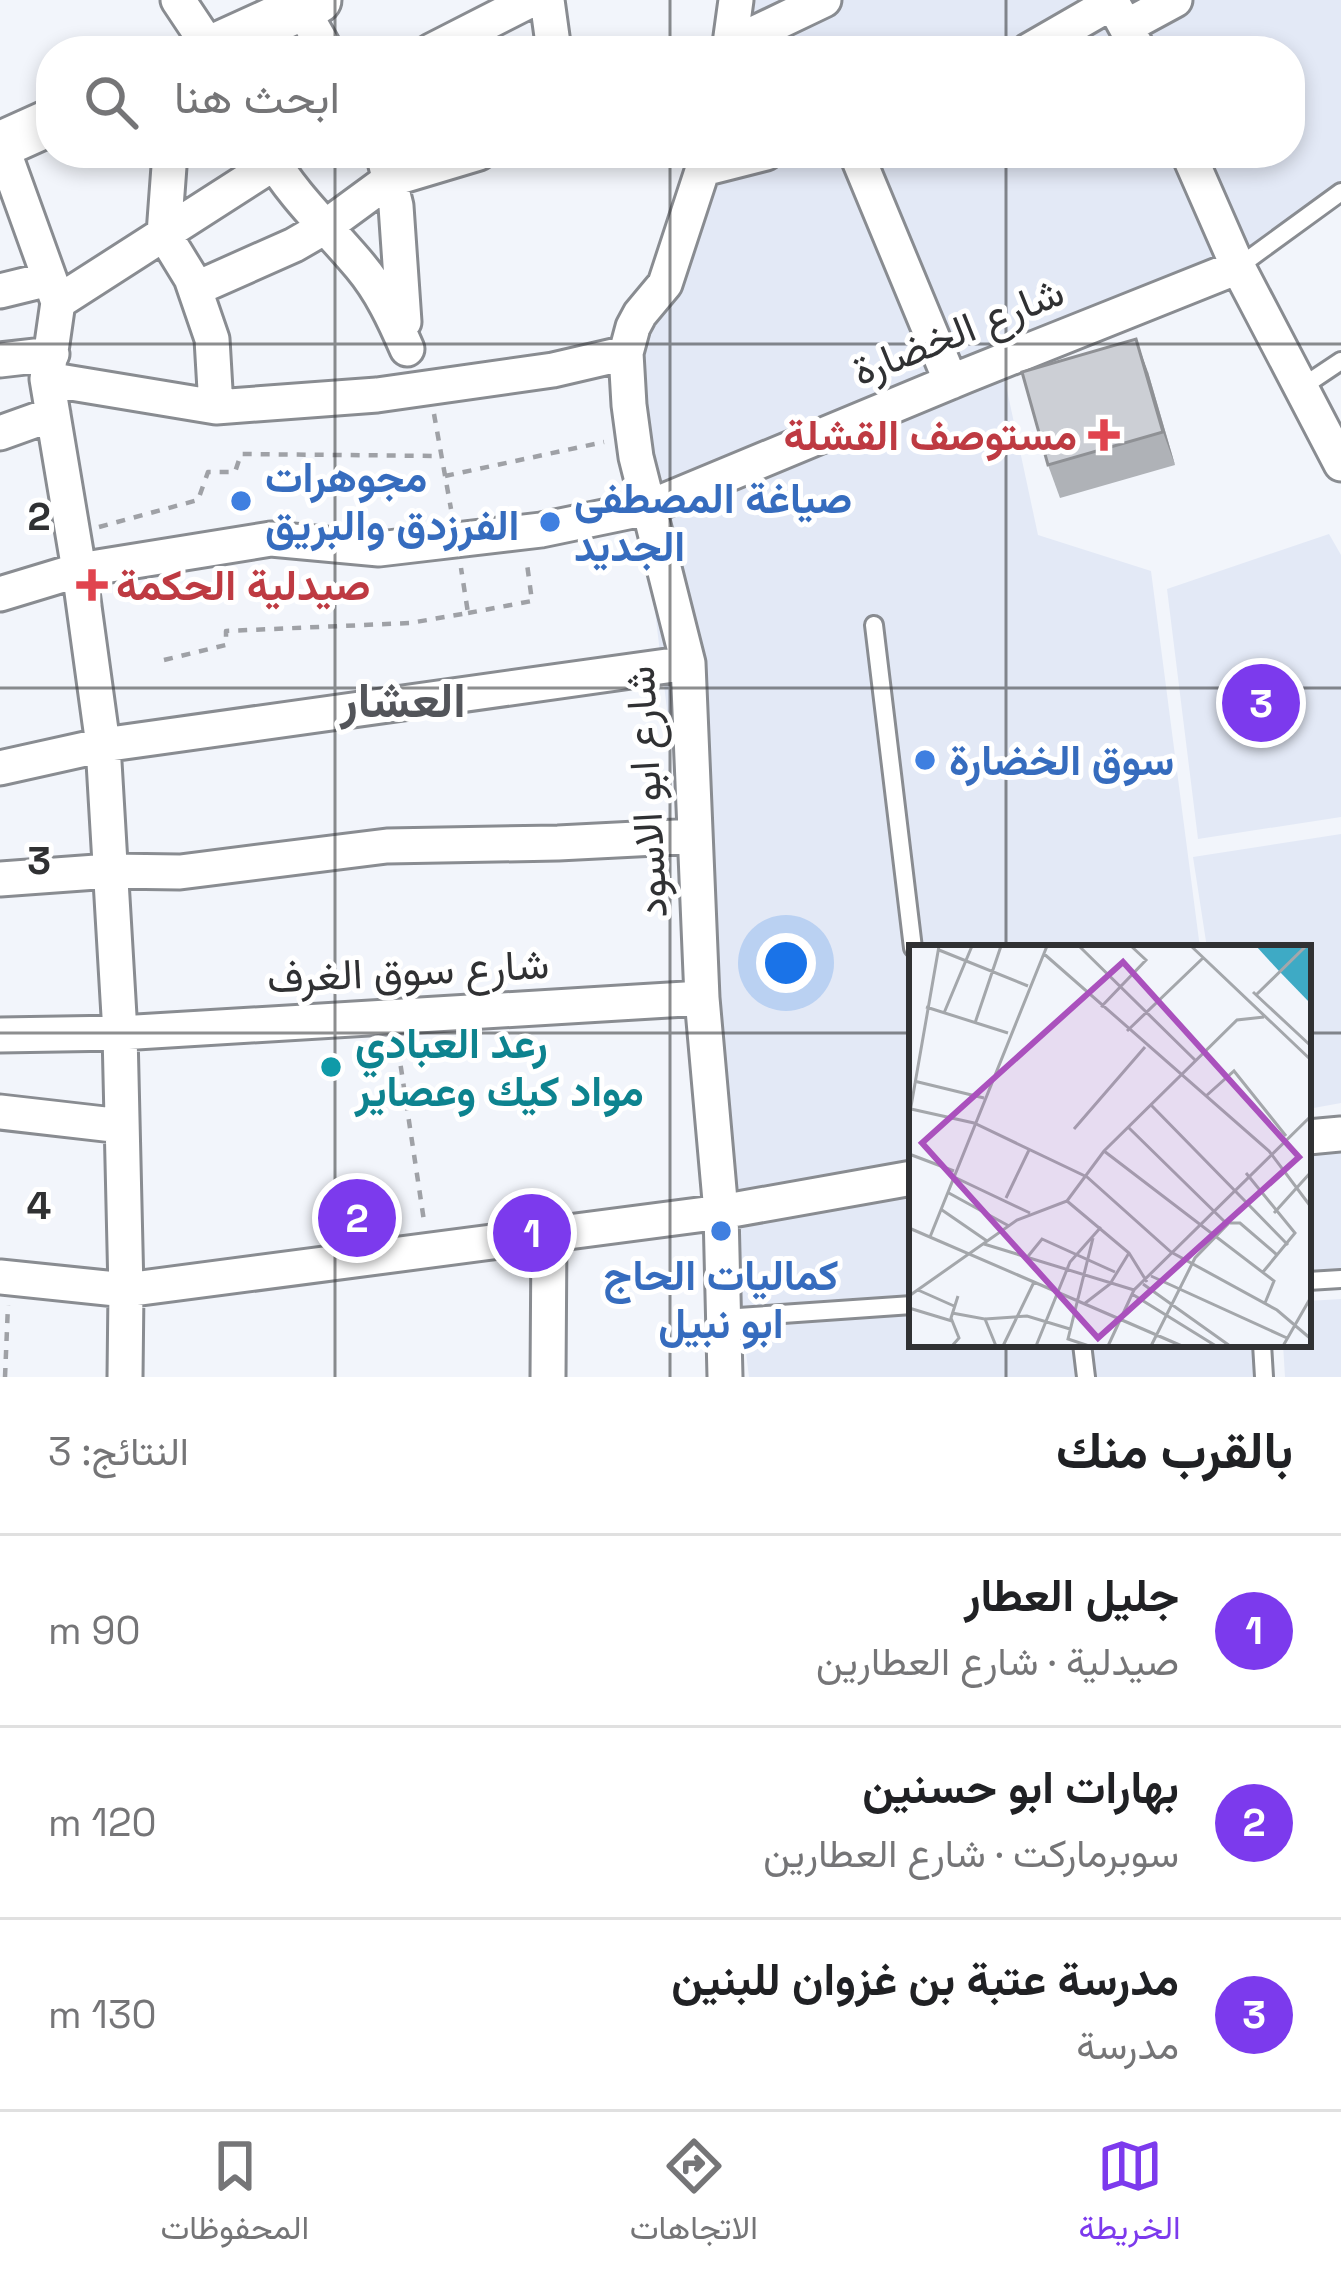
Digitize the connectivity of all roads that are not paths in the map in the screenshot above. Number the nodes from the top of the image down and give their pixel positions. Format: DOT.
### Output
graph roads {
  1 [pos="178,0"];
  2 [pos="531,0"];
  3 [pos="547,0"];
  4 [pos="736,0"];
  5 [pos="824,0"];
  6 [pos="1175,0"];
  7 [pos="306,3"];
  8 [pos="1123,20"];
  9 [pos="201,36"];
  10 [pos="239,36"];
  11 [pos="320,36"];
  12 [pos="460,36"];
  13 [pos="552,36"];
  14 [pos="731,36"];
  15 [pos="753,36"];
  16 [pos="1074,36"];
  17 [pos="36,129"];
  18 [pos="1,144"];
  19 [pos="169,168"];
  20 [pos="260,168"];
  21 [pos="286,168"];
  22 [pos="384,168"];
  23 [pos="386,168"];
  24 [pos="704,168"];
  25 [pos="862,168"];
  26 [pos="1195,168"];
  27 [pos="1341,192"];
  28 [pos="325,227"];
  29 [pos="164,234"];
  30 [pos="1238,267"];
  31 [pos="195,289"];
  32 [pos="0,291"];
  33 [pos="54,291"];
  34 [pos="407,349"];
  35 [pos="626,353"];
  36 [pos="0,360"];
  37 [pos="1341,361"];
  38 [pos="50,367"];
  39 [pos="951,382"];
  40 [pos="1301,387"];
  41 [pos="420,389"];
  42 [pos="216,406"];
  43 [pos="53,414"];
  44 [pos="0,433"];
  45 [pos="1341,464"];
  46 [pos="647,508"];
  47 [pos="79,570"];
  48 [pos="0,594"];
  49 [pos="874,625"];
  50 [pos="688,663"];
  51 [pos="103,746"];
  52 [pos="0,768"];
  53 [pos="695,836"];
  54 [pos="110,871"];
  55 [pos="0,879"];
  56 [pos="913,945"];
  57 [pos="702,998"];
  58 [pos="120,1033"];
  59 [pos="0,1035"];
  60 [pos="0,1112"];
  61 [pos="122,1126"];
  62 [pos="1341,1134"];
  63 [pos="1311,1137"];
  64 [pos="909,1179"];
  65 [pos="722,1212"];
  66 [pos="549,1234"];
  67 [pos="5,1278"];
  68 [pos="1341,1279"];
  69 [pos="1311,1281"];
  70 [pos="126,1290"];
  71 [pos="909,1305"];
  72 [pos="724,1318"];
  73 [pos="1082,1347"];
  74 [pos="1262,1347"];
  75 [pos="125,1377"];
  76 [pos="548,1377"];
  77 [pos="725,1377"];
  78 [pos="1086,1377"];
  79 [pos="1264,1377"];
  1 -- 9 [label="street"];
  2 -- 12 [label="street"];
  3 -- 13 [label="street"];
  4 -- 14 [label="street"];
  5 -- 15 [label="street"];
  6 -- 8 [label="street"];
  7 -- 10 [label="main road"];
  7 -- 11 [label="street"];
  8 -- 16 [label="street"];
  17 -- 18 [label="main road"];
  18 -- 33 [label="street"];
  19 -- 29 [label="street"];
  20 -- 29 [label="street"];
  21 -- 28 [label="street"];
  22 -- 28 [label="street"];
  23 -- 34 [label="street"];
  24 -- 35 [label="street"];
  25 -- 39 [label="street"];
  26 -- 30 [label="street"];
  27 -- 30 [label="lane"];
  28 -- 31 [label="street"];
  28 -- 34 [label="street"];
  29 -- 31 [label="street"];
  29 -- 33 [label="street"];
  30 -- 39 [label="street, شارع الخضارة"];
  30 -- 40 [label="street"];
  31 -- 42 [label="street"];
  32 -- 33 [label="street"];
  33 -- 38 [label="street"];
  34 -- 41 [label="street"];
  35 -- 41 [label="street"];
  35 -- 46 [label="street, شارع ابو الاسود"];
  36 -- 38 [label="street"];
  37 -- 40 [label="lane"];
  38 -- 42 [label="street"];
  38 -- 43 [label="street"];
  39 -- 46 [label="street, شارع الخضارة"];
  40 -- 45 [label="street"];
  41 -- 42 [label="street"];
  43 -- 44 [label="street"];
  43 -- 47 [label="street"];
  46 -- 47 [label="street, شارع الخضارة"];
  46 -- 50 [label="street, شارع ابو الاسود"];
  47 -- 48 [label="street, شارع الخضارة"];
  47 -- 51 [label="street"];
  49 -- 56 [label="lane"];
  50 -- 51 [label="street"];
  50 -- 53 [label="street, شارع ابو الاسود"];
  51 -- 52 [label="street"];
  51 -- 54 [label="street"];
  53 -- 54 [label="street"];
  53 -- 57 [label="street, شارع ابو الاسود"];
  54 -- 55 [label="street"];
  54 -- 58 [label="street"];
  57 -- 58 [label="street, شارع سوق الغرف"];
  57 -- 65 [label="street, شارع ابو الاسود"];
  58 -- 59 [label="street, شارع سوق الغرف"];
  58 -- 61 [label="street"];
  60 -- 61 [label="street"];
  61 -- 70 [label="street"];
  62 -- 63 [label="street"];
  64 -- 65 [label="street"];
  65 -- 66 [label="street"];
  65 -- 72 [label="street, شارع ابو الاسود"];
  66 -- 70 [label="street"];
  66 -- 76 [label="street"];
  67 -- 70 [label="street"];
  68 -- 69 [label="lane"];
  70 -- 75 [label="street"];
  71 -- 72 [label="lane"];
  72 -- 77 [label="street, شارع ابو الاسود"];
  73 -- 78 [label="lane"];
  74 -- 79 [label="lane"];
}
